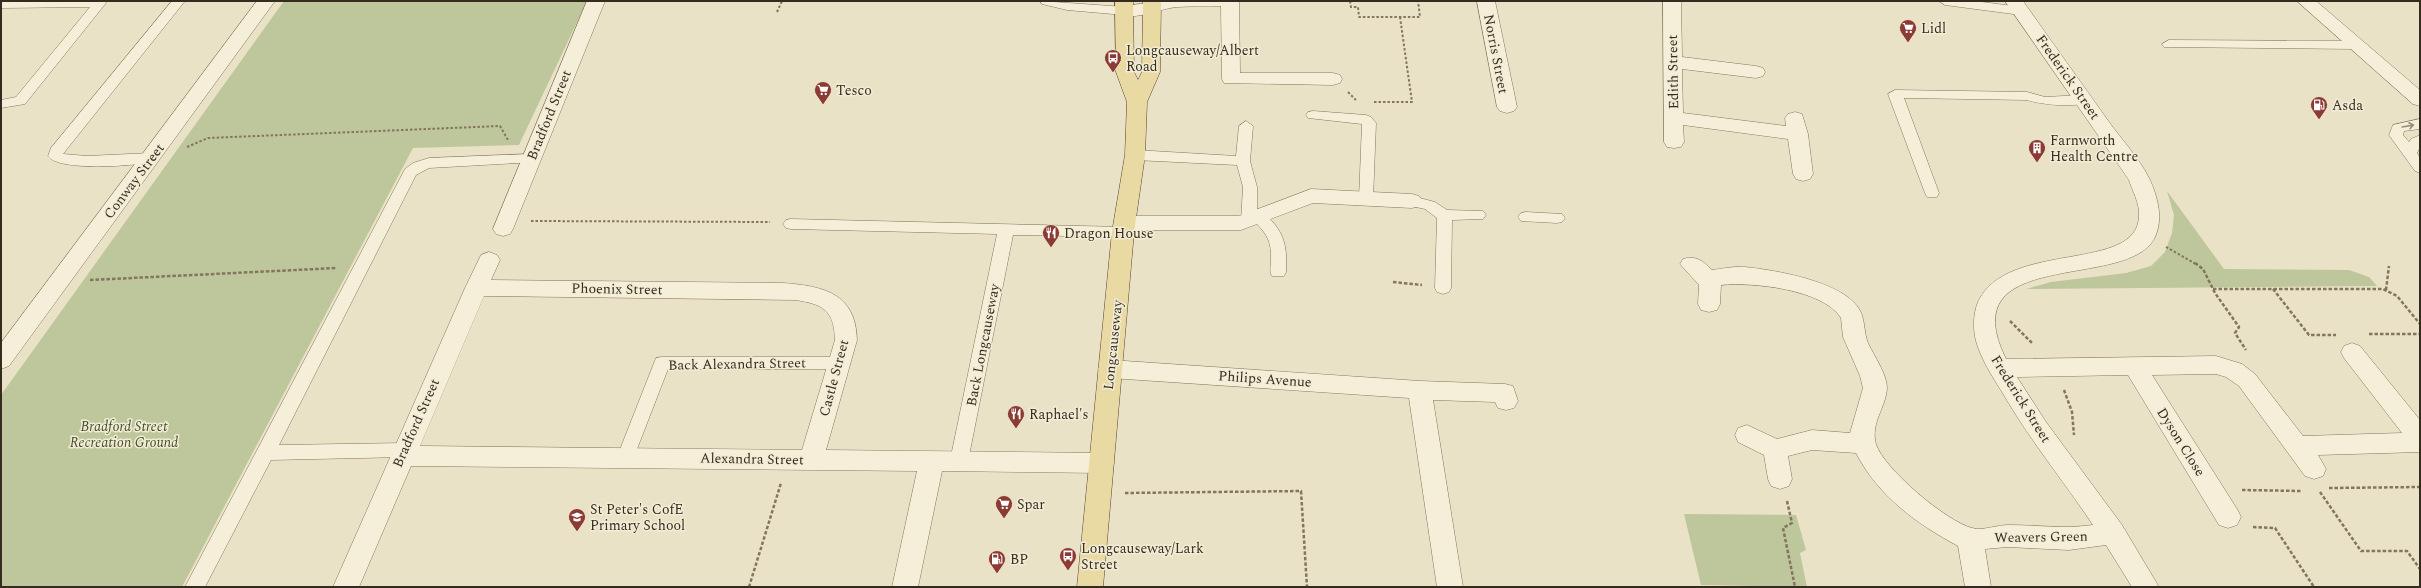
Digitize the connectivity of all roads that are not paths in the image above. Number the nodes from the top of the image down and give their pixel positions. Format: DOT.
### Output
graph roads {
  1 [pos="179,1"];
  2 [pos="266,1"];
  3 [pos="596,1"];
  4 [pos="1046,1"];
  5 [pos="1225,1"];
  6 [pos="1230,1"];
  7 [pos="1486,1"];
  8 [pos="1672,1"];
  9 [pos="1945,1"];
  10 [pos="2295,1"];
  11 [pos="2306,1"];
  12 [pos="101,2"];
  13 [pos="1172,2"];
  14 [pos="1,4"];
  15 [pos="1152,5"];
  16 [pos="1124,6"];
  17 [pos="2018,6"];
  18 [pos="2322,15"];
  19 [pos="2169,44"];
  20 [pos="2357,45"];
  21 [pos="1674,62"];
  22 [pos="1756,72"];
  23 [pos="1333,79"];
  24 [pos="2083,99"];
  25 [pos="2420,100"];
  26 [pos="1137,102"];
  27 [pos="1,104"];
  28 [pos="1507,107"];
  29 [pos="1313,115"];
  30 [pos="1674,118"];
  31 [pos="2420,124"];
  32 [pos="1246,126"];
  33 [pos="2420,140"];
  34 [pos="1674,142"];
  35 [pos="533,154"];
  36 [pos="2409,154"];
  37 [pos="1135,155"];
  38 [pos="151,158"];
  39 [pos="1243,161"];
  40 [pos="2420,168"];
  41 [pos="1803,174"];
  42 [pos="1932,193"];
  43 [pos="1366,199"];
  44 [pos="1412,201"];
  45 [pos="1443,215"];
  46 [pos="1478,215"];
  47 [pos="1526,217"];
  48 [pos="1558,218"];
  49 [pos="1254,219"];
  50 [pos="790,224"];
  51 [pos="505,225"];
  52 [pos="1123,228"];
  53 [pos="1006,229"];
  54 [pos="489,260"];
  55 [pos="1278,272"];
  56 [pos="476,288"];
  57 [pos="1443,288"];
  58 [pos="758,291"];
  59 [pos="1709,304"];
  60 [pos="2350,340"];
  61 [pos="1,360"];
  62 [pos="840,363"];
  63 [pos="2134,366"];
  64 [pos="2000,368"];
  65 [pos="1110,369"];
  66 [pos="1420,390"];
  67 [pos="1506,401"];
  68 [pos="1747,435"];
  69 [pos="2420,438"];
  70 [pos="2420,442"];
  71 [pos="1864,444"];
  72 [pos="2297,446"];
  73 [pos="1775,449"];
  74 [pos="266,453"];
  75 [pos="403,453"];
  76 [pos="626,457"];
  77 [pos="800,460"];
  78 [pos="932,461"];
  79 [pos="959,461"];
  80 [pos="1102,463"];
  81 [pos="2316,479"];
  82 [pos="1780,480"];
  83 [pos="2228,517"];
  84 [pos="2113,534"];
  85 [pos="1970,540"];
  86 [pos="195,587"];
  87 [pos="346,587"];
  88 [pos="905,587"];
  89 [pos="1090,587"];
  90 [pos="1450,587"];
  91 [pos="1978,587"];
  92 [pos="2146,587"];
  1 -- 38 [label="lane"];
  2 -- 38 [label="street, Conway Street"];
  3 -- 35 [label="street, Bradford Street"];
  4 -- 16 [label="lane"];
  5 -- 13 [label="street"];
  6 -- 23 [label="street"];
  7 -- 28 [label="street, Norris Street"];
  8 -- 21 [label="street, Edith Street"];
  9 -- 17 [label="lane"];
  10 -- 18 [label="street"];
  11 -- 18 [label="street"];
  12 -- 14 [label="lane"];
  12 -- 27 [label="lane"];
  13 -- 15 [label="street"];
  15 -- 16 [label="street"];
  15 -- 26 [label="main road, Longcauseway"];
  16 -- 26 [label="main road, Longcauseway"];
  17 -- 24 [label="street, Frederick Street"];
  18 -- 20 [label="street"];
  19 -- 20 [label="lane"];
  20 -- 25 [label="street"];
  21 -- 22 [label="street"];
  21 -- 30 [label="street, Edith Street"];
  24 -- 42 [label="lane"];
  24 -- 64 [label="street, Frederick Street"];
  26 -- 37 [label="main road, Longcauseway"];
  29 -- 43 [label="lane"];
  30 -- 34 [label="street, Edith Street"];
  30 -- 41 [label="street"];
  36 -- 31 [label="lane, one-way"];
  32 -- 39 [label="lane"];
  33 -- 36 [label="lane"];
  35 -- 51 [label="street, Bradford Street"];
  35 -- 74 [label="lane"];
  36 -- 40 [label="lane"];
  37 -- 39 [label="lane"];
  37 -- 52 [label="main road, Longcauseway"];
  38 -- 61 [label="street, Conway Street"];
  39 -- 49 [label="lane"];
  43 -- 44 [label="street"];
  43 -- 49 [label="street"];
  44 -- 45 [label="lane"];
  45 -- 46 [label="lane"];
  45 -- 57 [label="lane"];
  47 -- 48 [label="lane"];
  49 -- 52 [label="street"];
  49 -- 55 [label="lane"];
  50 -- 53 [label="lane"];
  52 -- 53 [label="lane"];
  52 -- 65 [label="main road, Longcauseway"];
  53 -- 79 [label="lane, Back Longcauseway"];
  54 -- 56 [label="street, Bradford Street"];
  56 -- 58 [label="street, Phoenix Street"];
  56 -- 75 [label="street, Bradford Street"];
  58 -- 62 [label="street, Castle Street"];
  59 -- 71 [label="street"];
  60 -- 69 [label="street"];
  62 -- 76 [label="lane, Back Alexandra Street"];
  62 -- 77 [label="street, Castle Street"];
  63 -- 64 [label="street"];
  63 -- 72 [label="street"];
  63 -- 83 [label="street, Dyson Close"];
  64 -- 84 [label="street, Frederick Street"];
  65 -- 66 [label="street, Philips Avenue"];
  65 -- 80 [label="main road, Longcauseway"];
  66 -- 67 [label="street, Philips Avenue"];
  66 -- 90 [label="street"];
  68 -- 73 [label="street"];
  70 -- 72 [label="street"];
  71 -- 73 [label="street"];
  71 -- 85 [label="street"];
  72 -- 81 [label="street"];
  73 -- 82 [label="street"];
  74 -- 75 [label="lane"];
  74 -- 86 [label="lane"];
  75 -- 76 [label="street, Alexandra Street"];
  75 -- 87 [label="street, Bradford Street"];
  76 -- 77 [label="street, Alexandra Street"];
  77 -- 78 [label="street, Alexandra Street"];
  78 -- 79 [label="street, Alexandra Street"];
  78 -- 88 [label="street"];
  79 -- 80 [label="street, Alexandra Street"];
  80 -- 89 [label="main road, Longcauseway"];
  84 -- 85 [label="street, Weavers Green"];
  84 -- 92 [label="street, Frederick Street"];
  85 -- 91 [label="street"];
}
